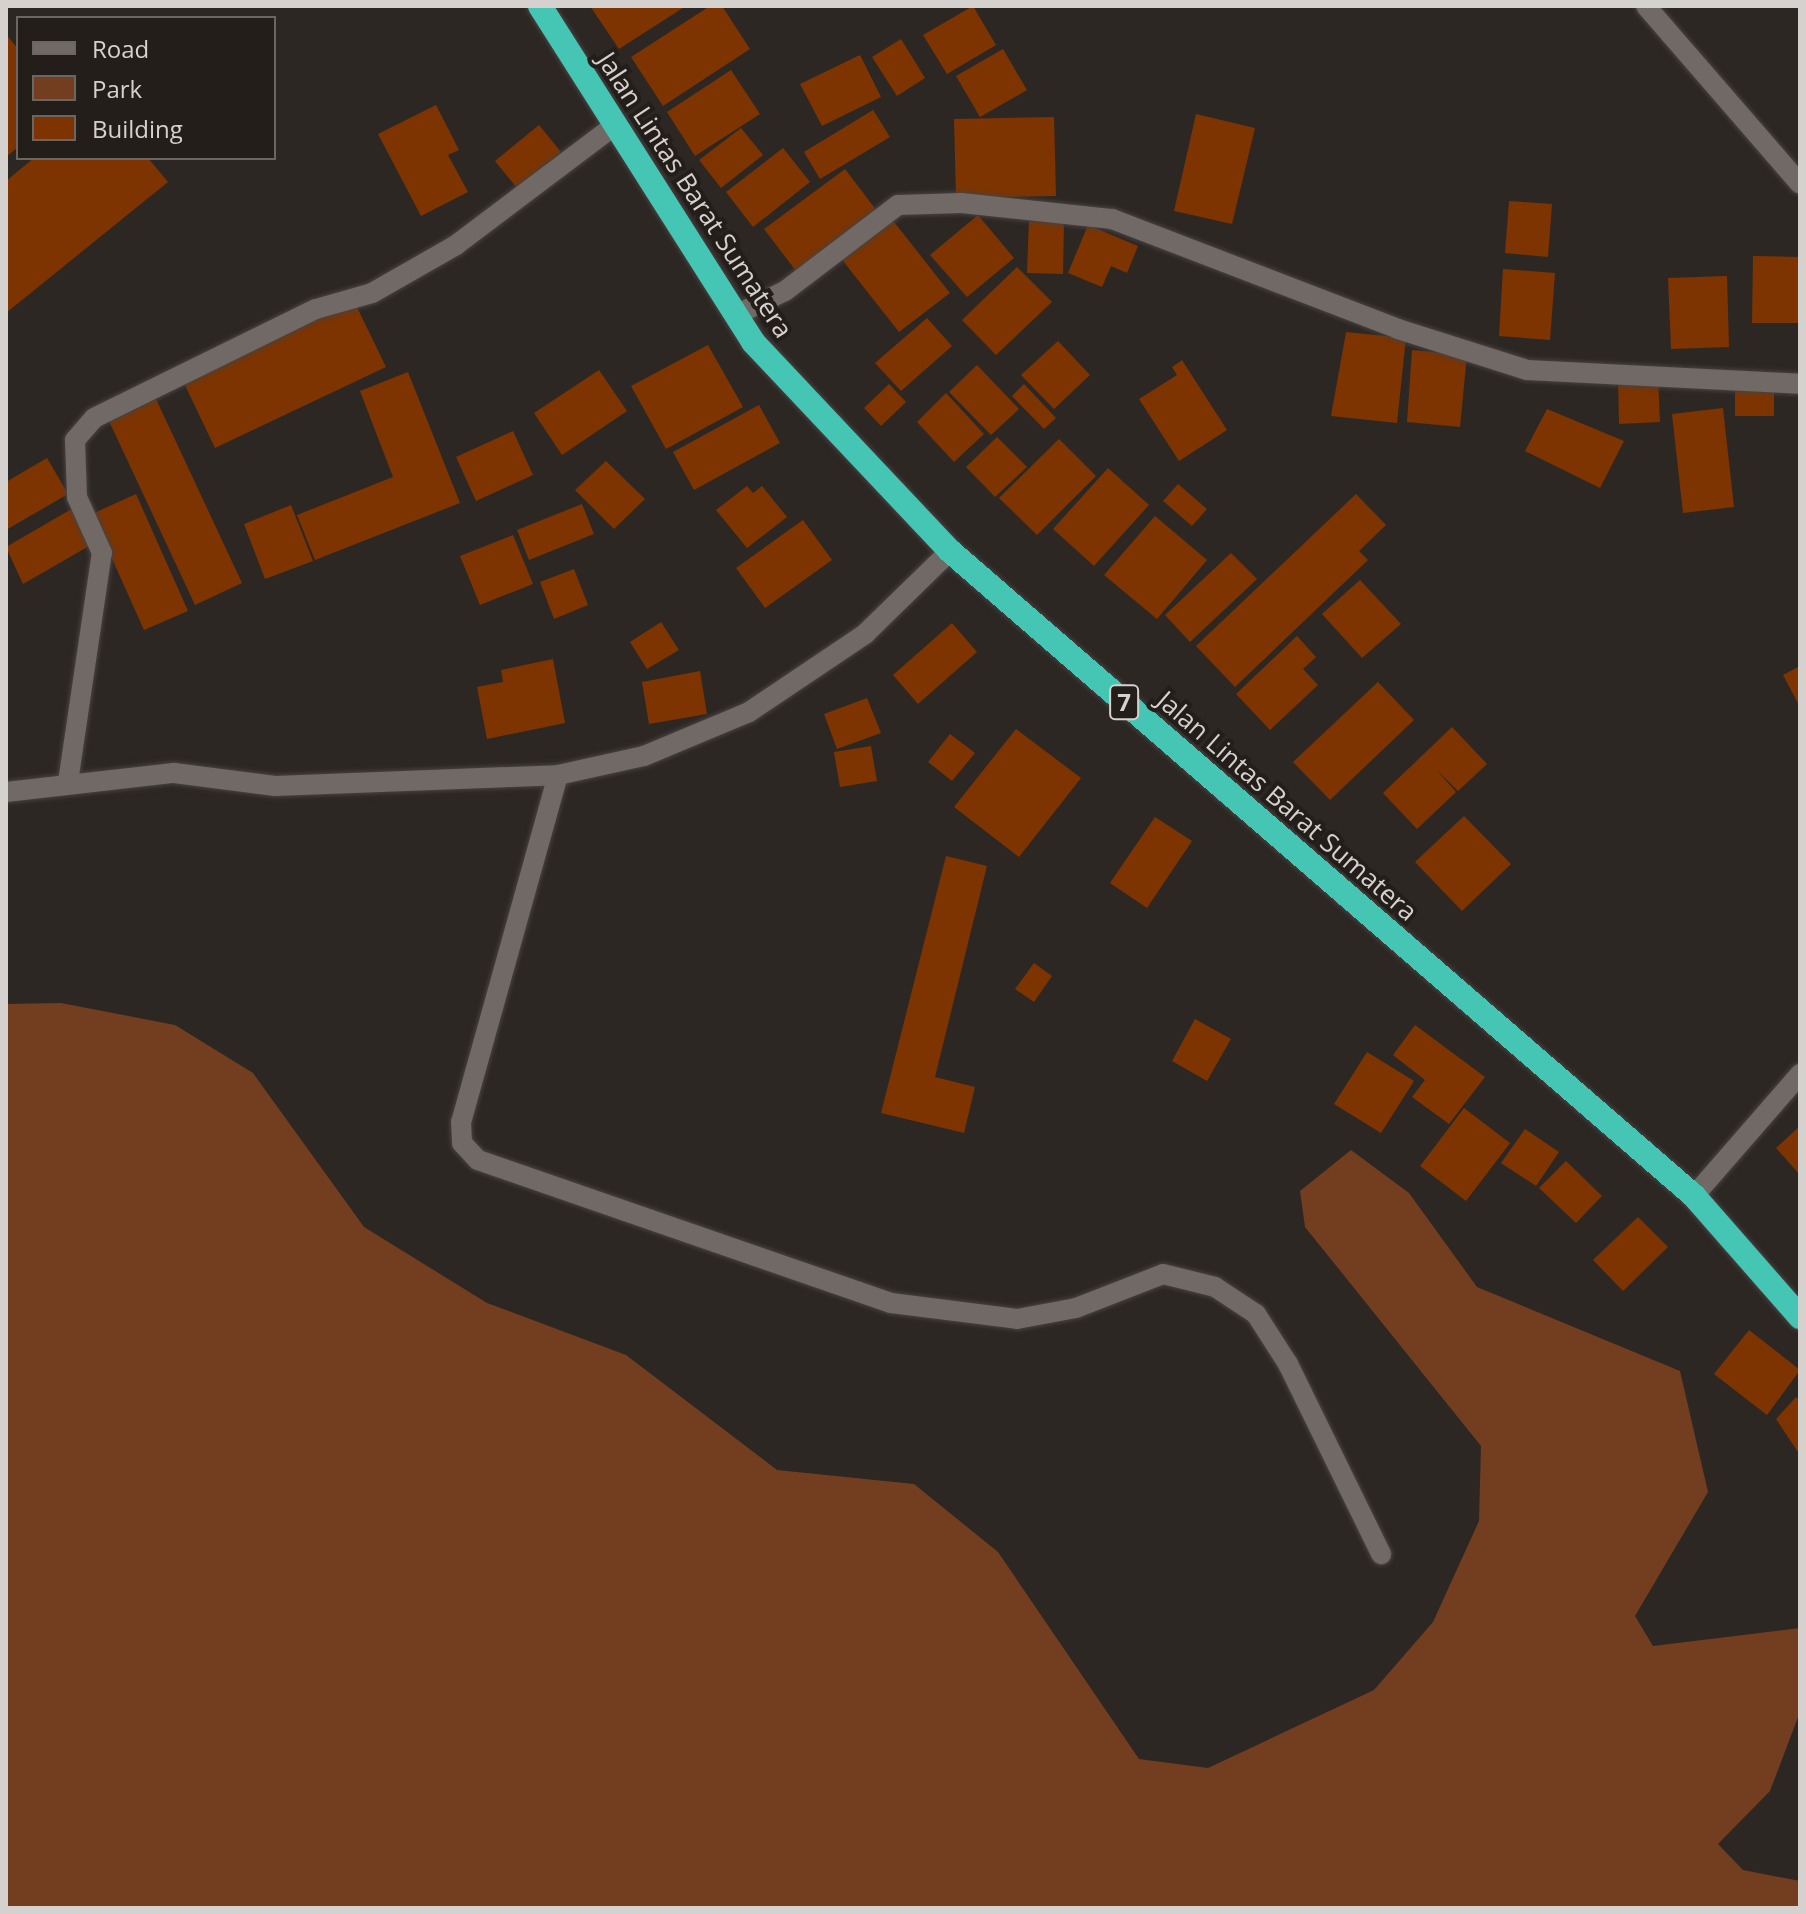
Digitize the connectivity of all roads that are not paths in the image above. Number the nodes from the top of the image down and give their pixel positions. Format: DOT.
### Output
graph roads {
  1 [pos="540,6"];
  2 [pos="1646,6"];
  3 [pos="614,126"];
  4 [pos="1800,184"];
  5 [pos="736,315"];
  6 [pos="1800,384"];
  7 [pos="950,551"];
  8 [pos="558,775"];
  9 [pos="68,782"];
  10 [pos="6,792"];
  11 [pos="1800,1074"];
  12 [pos="1694,1196"];
  13 [pos="1800,1317"];
  14 [pos="1381,1554"];
  1 -- 3 [label="highway, Jalan Lintas Barat Sumatera / 7"];
  2 -- 4 [label="street"];
  3 -- 5 [label="highway, Jalan Lintas Barat Sumatera / 7"];
  3 -- 9 [label="street"];
  5 -- 6 [label="street"];
  5 -- 7 [label="highway, Jalan Lintas Barat Sumatera / 7"];
  7 -- 8 [label="street"];
  7 -- 12 [label="highway, Jalan Lintas Barat Sumatera / 7"];
  8 -- 9 [label="street"];
  8 -- 14 [label="street"];
  9 -- 10 [label="street"];
  11 -- 12 [label="street"];
  12 -- 13 [label="highway, Jalan Lintas Barat Sumatera / 7"];
}
